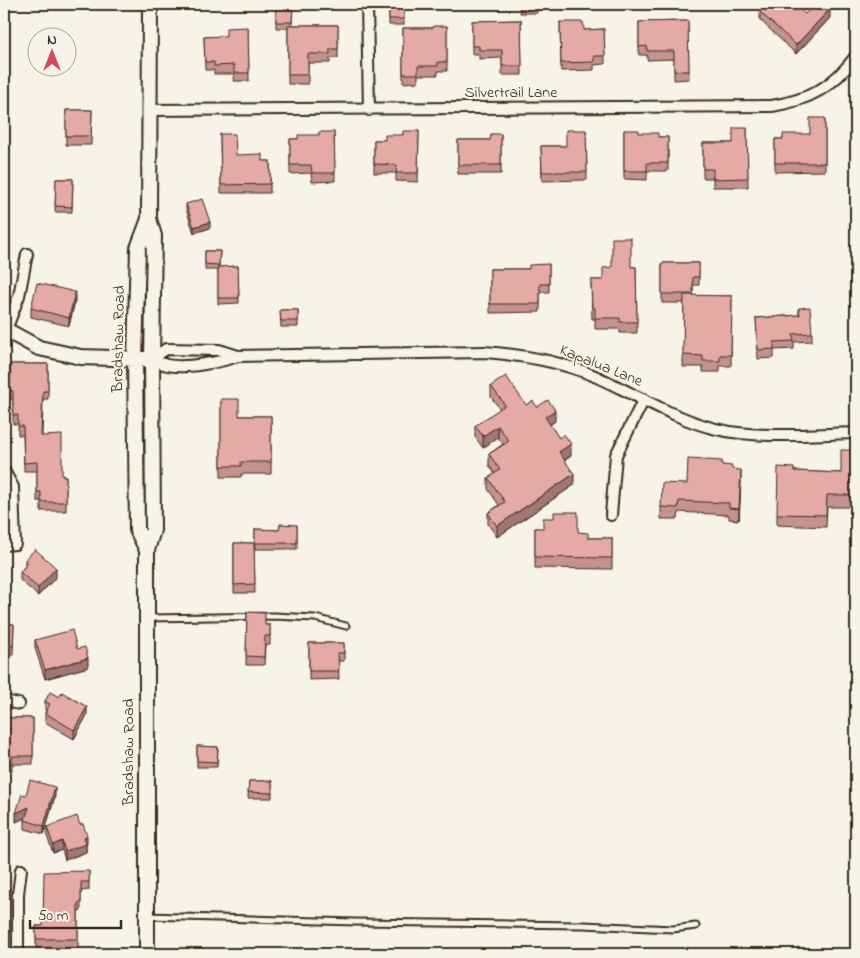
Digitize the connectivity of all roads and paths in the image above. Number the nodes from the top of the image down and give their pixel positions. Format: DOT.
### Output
graph roads {
  1 [pos="150,4"];
  2 [pos="367,4"];
  3 [pos="856,56"];
  4 [pos="150,110"];
  5 [pos="369,110"];
  6 [pos="148,218"];
  7 [pos="27,254"];
  8 [pos="4,332"];
  9 [pos="238,356"];
  10 [pos="135,359"];
  11 [pos="152,359"];
  12 [pos="644,399"];
  13 [pos="856,433"];
  14 [pos="4,471"];
  15 [pos="611,515"];
  16 [pos="4,544"];
  17 [pos="147,550"];
  18 [pos="147,618"];
  19 [pos="346,626"];
  20 [pos="4,701"];
  21 [pos="19,704"];
  22 [pos="21,870"];
  23 [pos="147,916"];
  24 [pos="696,926"];
  25 [pos="18,954"];
  26 [pos="146,954"];
  1 -- 4 [label="main road, Bradshaw Road"];
  2 -- 5 [label="street"];
  3 -- 5 [label="street, Silvertrail Lane"];
  4 -- 5 [label="street, Silvertrail Lane"];
  4 -- 6 [label="main road, Bradshaw Road"];
  6 -- 10 [label="main road, Bradshaw Road"];
  6 -- 11 [label="main road, Bradshaw Road"];
  7 -- 8 [label="street"];
  8 -- 10 [label="main road"];
  9 -- 11 [label="street, Kapalua Lane"];
  9 -- 11 [label="street, Kapalua Lane"];
  9 -- 12 [label="street, Kapalua Lane"];
  10 -- 11 [label="main road"];
  10 -- 17 [label="main road, Bradshaw Road"];
  11 -- 17 [label="main road, Bradshaw Road"];
  12 -- 13 [label="street, Kapalua Lane"];
  12 -- 15 [label="street"];
  14 -- 16 [label="street"];
  17 -- 18 [label="main road, Bradshaw Road"];
  18 -- 19 [label="lane"];
  18 -- 23 [label="main road, Bradshaw Road"];
  20 -- 21 [label="street"];
  22 -- 25 [label="street"];
  23 -- 24 [label="lane"];
  23 -- 26 [label="main road, Bradshaw Road"];
}
